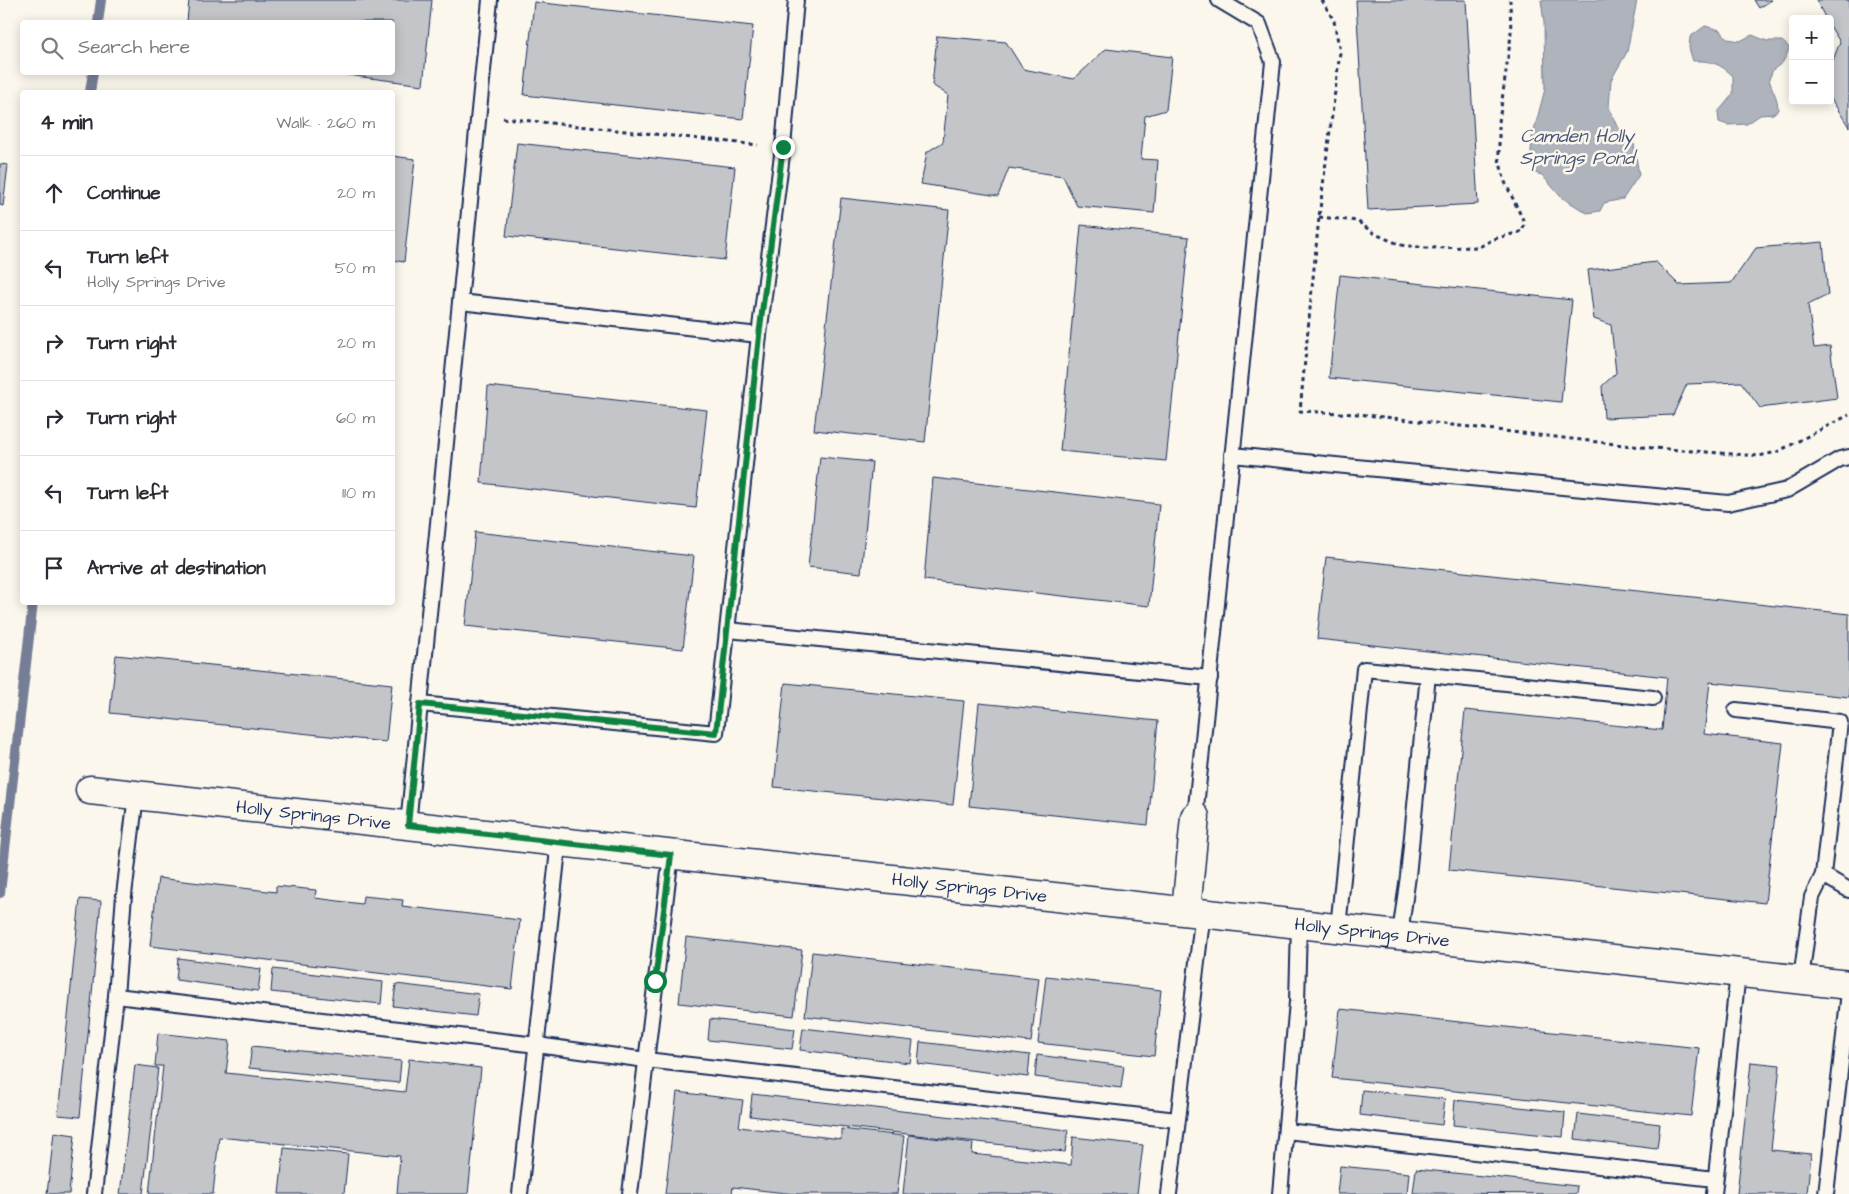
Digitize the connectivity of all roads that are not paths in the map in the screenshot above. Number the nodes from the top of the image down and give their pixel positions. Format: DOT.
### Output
graph roads {
  1 [pos="490,0"];
  2 [pos="796,0"];
  3 [pos="1219,0"];
  4 [pos="460,302"];
  5 [pos="759,336"];
  6 [pos="1232,455"];
  7 [pos="1849,458"];
  8 [pos="728,630"];
  9 [pos="1428,675"];
  10 [pos="1210,678"];
  11 [pos="1653,698"];
  12 [pos="420,704"];
  13 [pos="1736,710"];
  14 [pos="90,790"];
  15 [pos="136,795"];
  16 [pos="1195,817"];
  17 [pos="408,825"];
  18 [pos="559,841"];
  19 [pos="671,855"];
  20 [pos="1823,875"];
  21 [pos="1849,890"];
  22 [pos="1194,911"];
  23 [pos="1299,924"];
  24 [pos="1338,928"];
  25 [pos="1400,934"];
  26 [pos="1738,973"];
  27 [pos="1801,979"];
  28 [pos="1849,985"];
  29 [pos="1849,992"];
  30 [pos="116,996"];
  31 [pos="537,1044"];
  32 [pos="646,1060"];
  33 [pos="1177,1120"];
  34 [pos="1286,1131"];
  35 [pos="1715,1179"];
  36 [pos="94,1194"];
  37 [pos="520,1194"];
  38 [pos="630,1194"];
  39 [pos="1169,1194"];
  40 [pos="1280,1194"];
  41 [pos="1714,1194"];
  42 [pos="1826,1194"];
  1 -- 4 [label="lane"];
  2 -- 5 [label="lane"];
  3 -- 6 [label="lane"];
  4 -- 5 [label="lane"];
  4 -- 12 [label="lane"];
  5 -- 8 [label="lane"];
  6 -- 7 [label="lane"];
  6 -- 10 [label="lane"];
  8 -- 10 [label="lane"];
  8 -- 12 [label="lane"];
  9 -- 11 [label="lane"];
  9 -- 24 [label="lane"];
  9 -- 25 [label="lane"];
  10 -- 16 [label="lane"];
  12 -- 17 [label="lane"];
  13 -- 20 [label="lane"];
  14 -- 15 [label="street, Holly Springs Drive"];
  15 -- 17 [label="street, Holly Springs Drive"];
  15 -- 30 [label="lane"];
  16 -- 22 [label="street"];
  17 -- 18 [label="street, Holly Springs Drive"];
  18 -- 19 [label="street, Holly Springs Drive"];
  18 -- 31 [label="lane"];
  19 -- 22 [label="street, Holly Springs Drive"];
  19 -- 32 [label="lane"];
  20 -- 21 [label="lane"];
  20 -- 27 [label="lane"];
  22 -- 23 [label="street, Holly Springs Drive"];
  22 -- 33 [label="lane"];
  23 -- 24 [label="street, Holly Springs Drive"];
  23 -- 34 [label="lane"];
  24 -- 25 [label="street, Holly Springs Drive"];
  25 -- 26 [label="street, Holly Springs Drive"];
  26 -- 27 [label="street, Holly Springs Drive"];
  26 -- 35 [label="lane"];
  27 -- 28 [label="street, Holly Springs Drive"];
  29 -- 42 [label="lane"];
  30 -- 31 [label="lane"];
  30 -- 36 [label="lane"];
  31 -- 32 [label="lane"];
  31 -- 37 [label="lane"];
  32 -- 33 [label="lane"];
  32 -- 38 [label="lane"];
  33 -- 39 [label="lane"];
  34 -- 35 [label="lane"];
  34 -- 40 [label="lane"];
  35 -- 41 [label="lane"];
}
